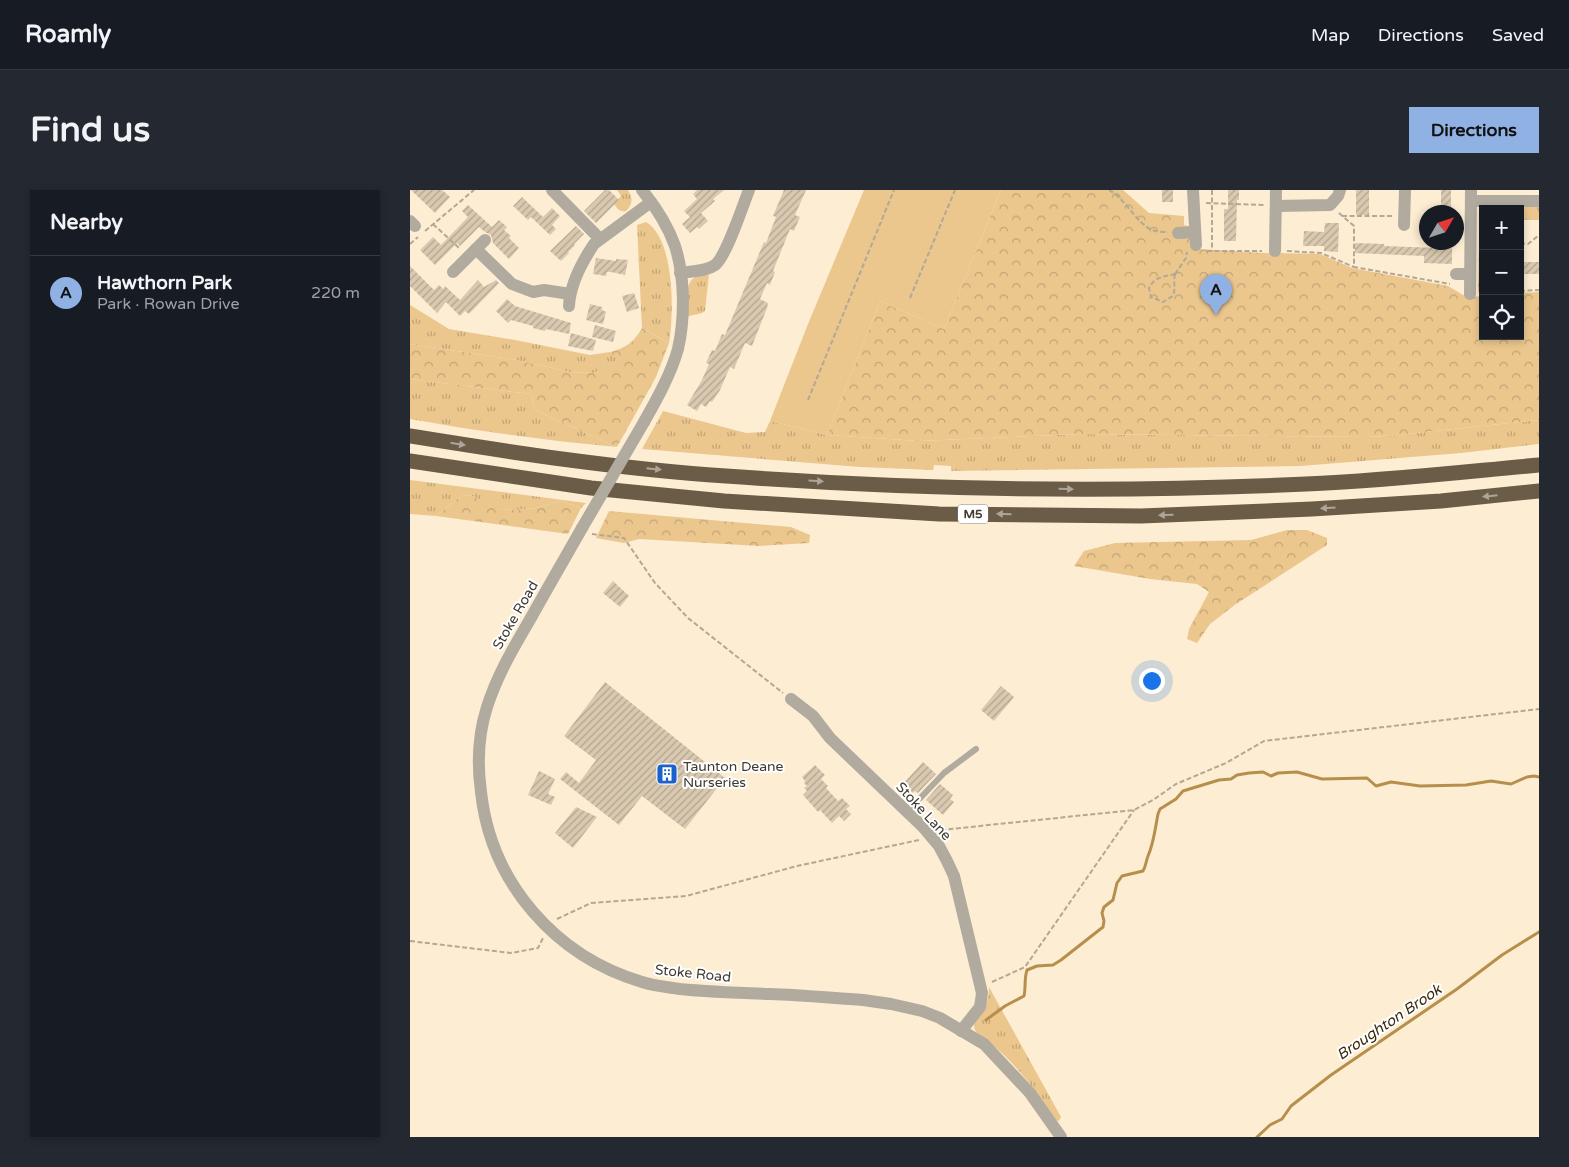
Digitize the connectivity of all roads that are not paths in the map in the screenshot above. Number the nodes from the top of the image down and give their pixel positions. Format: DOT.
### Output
graph roads {
  1 [pos="642,190"];
  2 [pos="749,190"];
  3 [pos="1276,190"];
  4 [pos="1340,190"];
  5 [pos="1405,190"];
  6 [pos="559,193"];
  7 [pos="1194,196"];
  8 [pos="1471,196"];
  9 [pos="1539,201"];
  10 [pos="651,202"];
  11 [pos="1276,206"];
  12 [pos="1404,220"];
  13 [pos="1195,232"];
  14 [pos="1178,233"];
  15 [pos="600,239"];
  16 [pos="1196,245"];
  17 [pos="1275,251"];
  18 [pos="453,272"];
  19 [pos="680,273"];
  20 [pos="1470,274"];
  21 [pos="1454,279"];
  22 [pos="1470,294"];
  23 [pos="410,436"];
  24 [pos="410,461"];
  25 [pos="1539,465"];
  26 [pos="1539,491"];
  27 [pos="792,699"];
  28 [pos="976,749"];
  29 [pos="907,812"];
  30 [pos="961,1031"];
  31 [pos="1061,1137"];
  1 -- 10 [label="street"];
  2 -- 19 [label="street"];
  3 -- 11 [label="street"];
  4 -- 11 [label="street"];
  5 -- 12 [label="street"];
  6 -- 15 [label="street"];
  7 -- 13 [label="street"];
  8 -- 9 [label="street"];
  8 -- 20 [label="street"];
  10 -- 15 [label="street"];
  10 -- 19 [label="street"];
  11 -- 17 [label="street"];
  13 -- 14 [label="street"];
  13 -- 16 [label="street"];
  15 -- 18 [label="street"];
  19 -- 30 [label="street, Stoke Road, bridge"];
  20 -- 21 [label="street"];
  20 -- 22 [label="street"];
  23 -- 25 [label="highway, M5, one-way"];
  26 -- 24 [label="highway, M5, one-way"];
  27 -- 29 [label="street, Stoke Lane"];
  28 -- 29 [label="lane"];
  29 -- 30 [label="street, Stoke Lane"];
  30 -- 31 [label="street, Stoke Road"];
}
